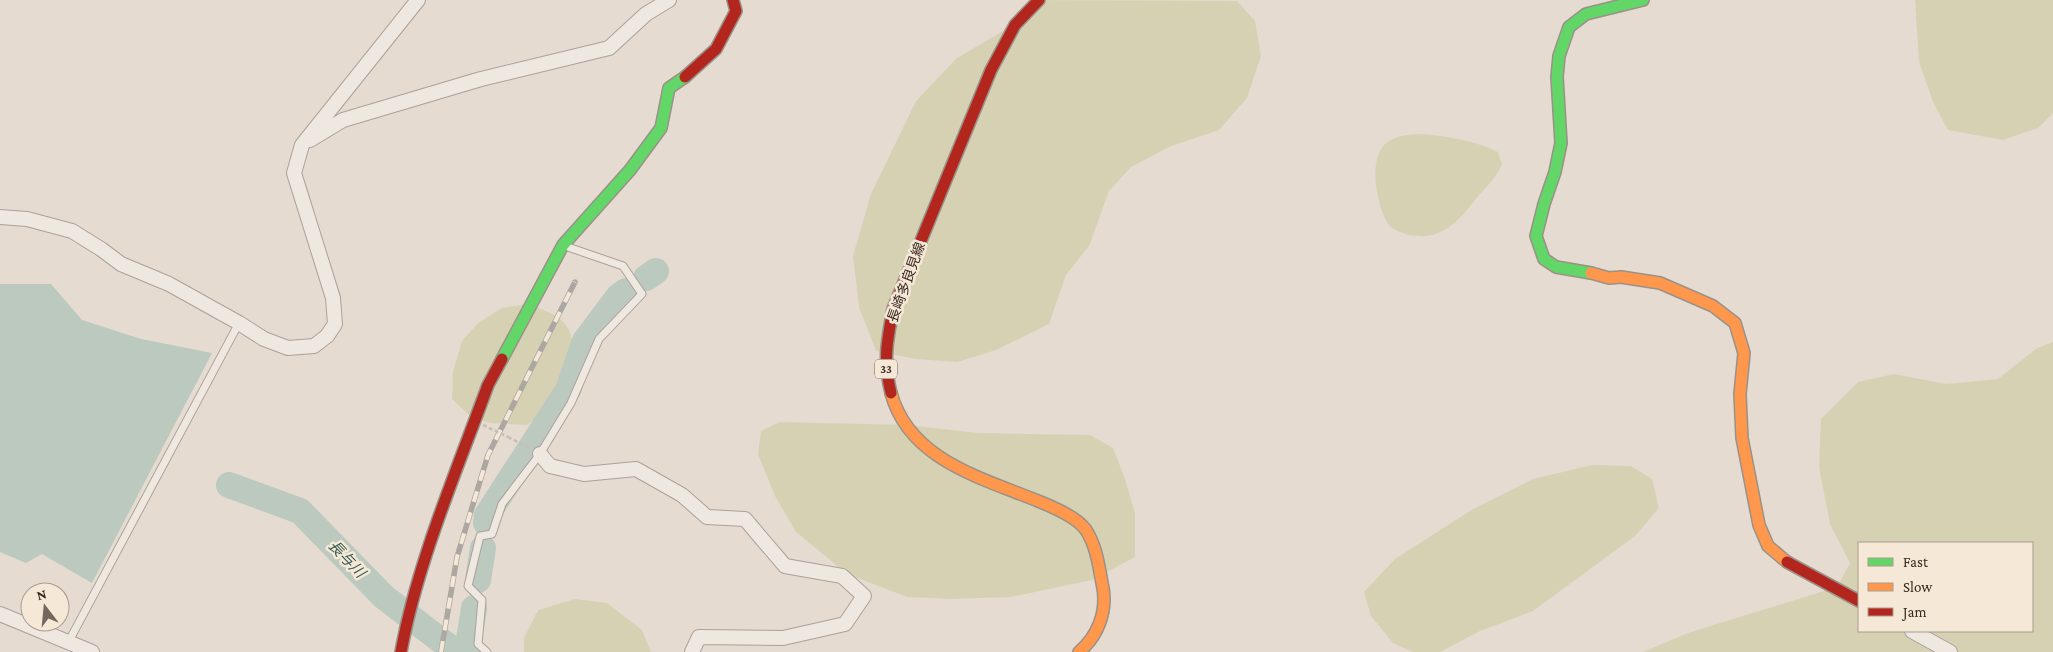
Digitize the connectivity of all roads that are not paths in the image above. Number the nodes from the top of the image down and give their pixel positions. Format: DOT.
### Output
graph roads {
  1 [pos="418,0"];
  2 [pos="669,0"];
  3 [pos="733,0"];
  4 [pos="1040,0"];
  5 [pos="1644,0"];
  6 [pos="302,145"];
  7 [pos="0,217"];
  8 [pos="563,245"];
  9 [pos="239,323"];
  10 [pos="540,454"];
  11 [pos="1858,601"];
  12 [pos="0,614"];
  13 [pos="1914,632"];
  14 [pos="69,642"];
  15 [pos="92,652"];
  16 [pos="402,652"];
  17 [pos="487,652"];
  18 [pos="692,652"];
  19 [pos="1079,652"];
  20 [pos="1950,652"];
  1 -- 6 [label="street"];
  2 -- 6 [label="street"];
  3 -- 8 [label="street"];
  4 -- 19 [label="street, 長崎多良見線 / 33"];
  5 -- 11 [label="street"];
  6 -- 9 [label="street"];
  7 -- 9 [label="street"];
  8 -- 10 [label="lane"];
  8 -- 16 [label="street"];
  9 -- 14 [label="lane"];
  10 -- 17 [label="lane"];
  10 -- 18 [label="street"];
  12 -- 14 [label="street"];
  13 -- 20 [label="street"];
  14 -- 15 [label="street"];
}
